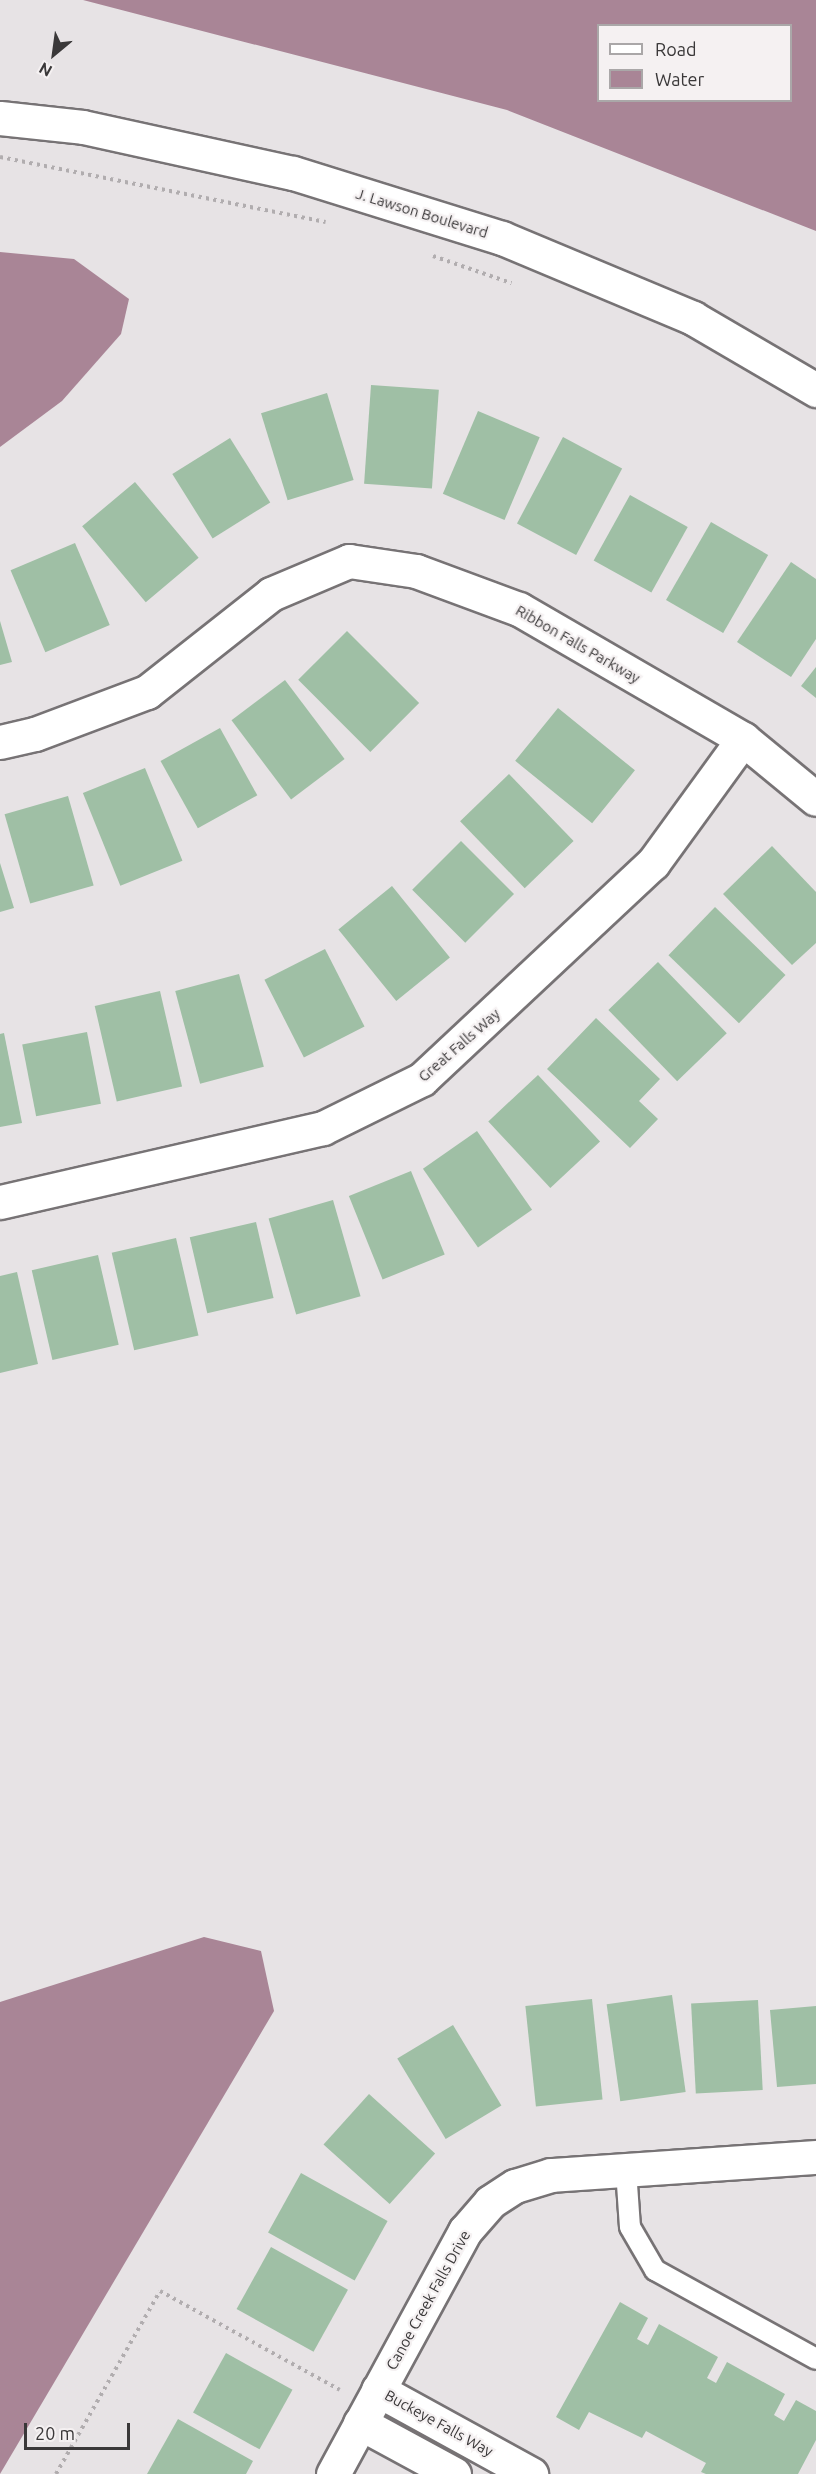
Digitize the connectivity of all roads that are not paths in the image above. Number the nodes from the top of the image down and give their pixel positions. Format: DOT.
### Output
graph roads {
  1 [pos="0,118"];
  2 [pos="816,390"];
  3 [pos="743,739"];
  4 [pos="0,742"];
  5 [pos="816,799"];
  6 [pos="0,1202"];
  7 [pos="816,2157"];
  8 [pos="626,2170"];
  9 [pos="816,2359"];
  10 [pos="370,2407"];
  11 [pos="333,2474"];
  12 [pos="453,2474"];
  13 [pos="531,2474"];
  1 -- 2 [label="street, J. Lawson Boulevard"];
  3 -- 4 [label="street, Ribbon Falls Parkway"];
  3 -- 5 [label="street, Ribbon Falls Parkway"];
  3 -- 6 [label="street, Great Falls Way"];
  7 -- 8 [label="street, Canoe Creek Falls Drive"];
  8 -- 9 [label="lane"];
  8 -- 10 [label="street, Canoe Creek Falls Drive"];
  10 -- 11 [label="street, Canoe Creek Falls Drive"];
  10 -- 12 [label="street"];
  10 -- 13 [label="street, Buckeye Falls Way"];
}
